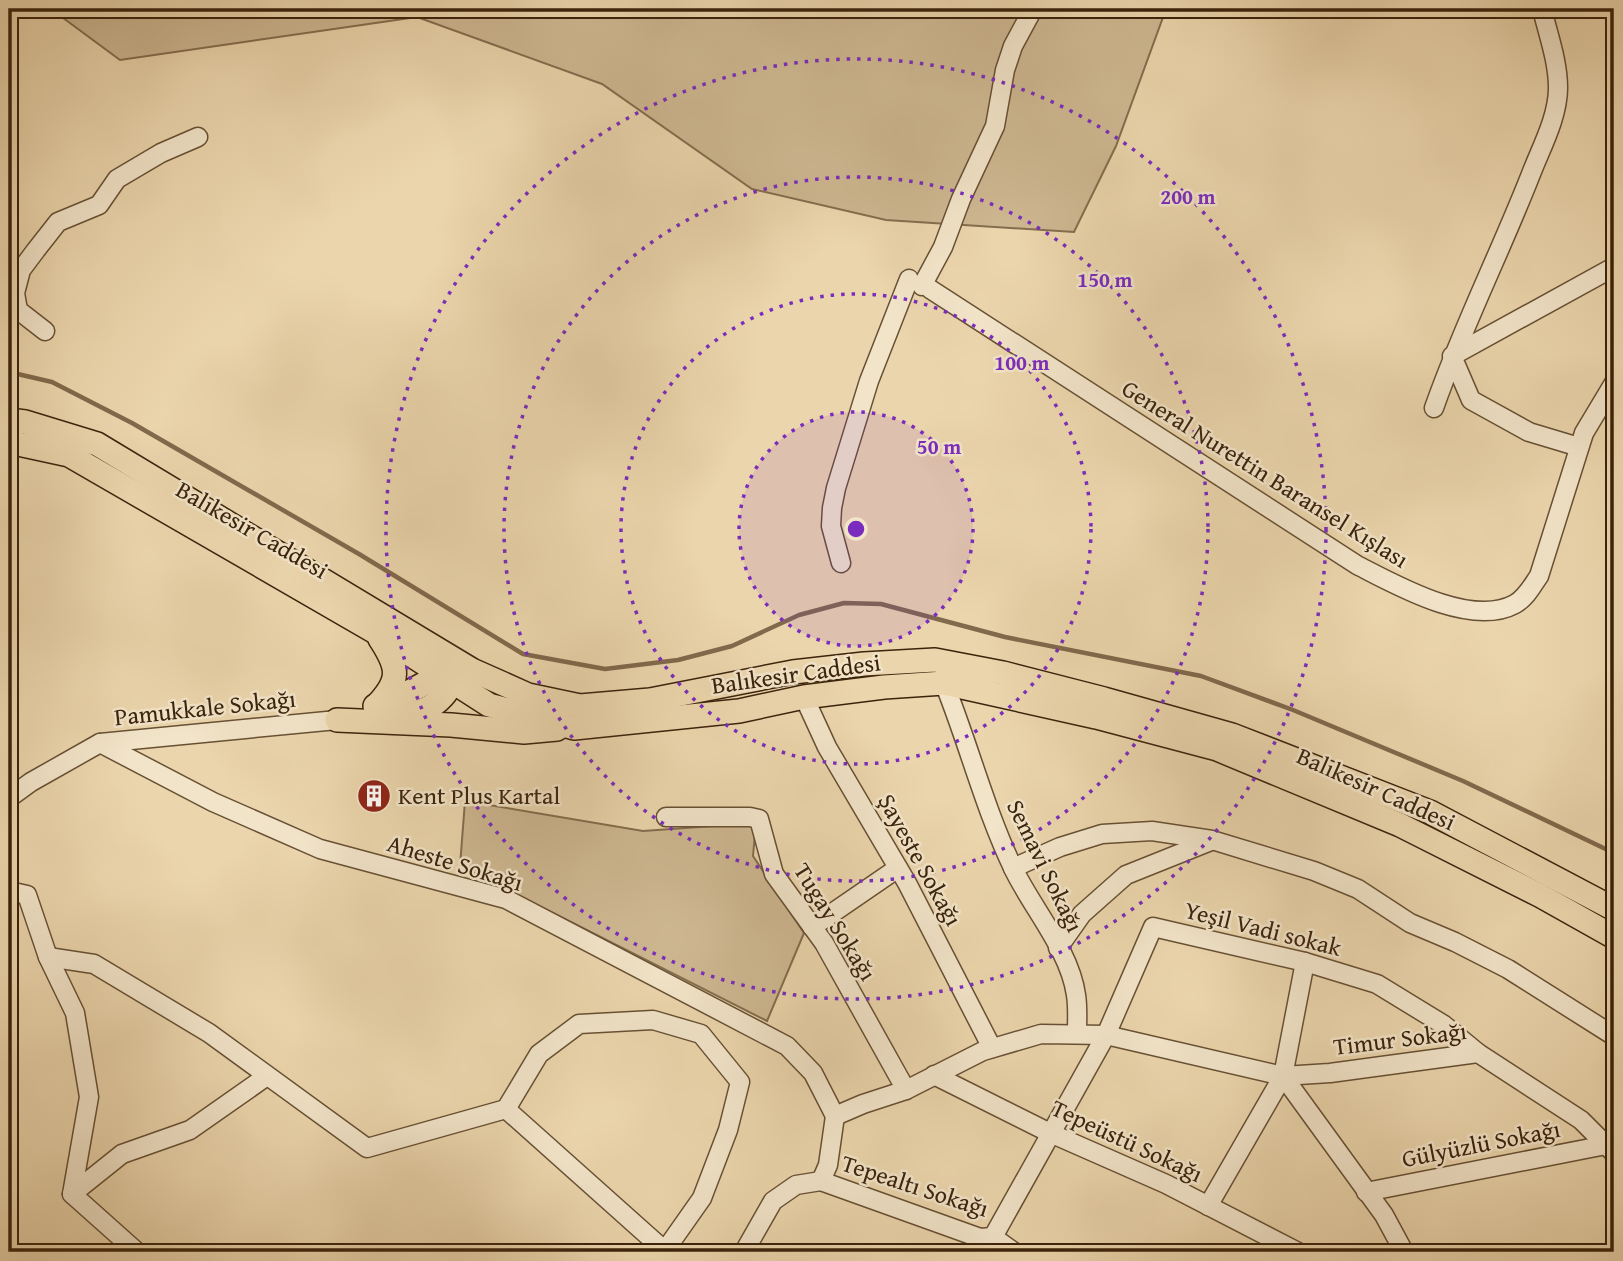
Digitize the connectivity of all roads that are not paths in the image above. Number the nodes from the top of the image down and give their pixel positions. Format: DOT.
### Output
graph roads {
  1 [pos="1033,9"];
  2 [pos="1542,9"];
  3 [pos="198,136"];
  4 [pos="1610,275"];
  5 [pos="920,285"];
  6 [pos="45,331"];
  7 [pos="1452,356"];
  8 [pos="1614,383"];
  9 [pos="1434,408"];
  10 [pos="9,420"];
  11 [pos="9,442"];
  12 [pos="1579,447"];
  13 [pos="841,564"];
  14 [pos="377,633"];
  15 [pos="449,671"];
  16 [pos="944,683"];
  17 [pos="804,698"];
  18 [pos="380,714"];
  19 [pos="577,717"];
  20 [pos="337,720"];
  21 [pos="100,743"];
  22 [pos="9,798"];
  23 [pos="666,817"];
  24 [pos="1212,840"];
  25 [pos="898,868"];
  26 [pos="1013,868"];
  27 [pos="9,891"];
  28 [pos="1614,909"];
  29 [pos="813,927"];
  30 [pos="1614,937"];
  31 [pos="1058,948"];
  32 [pos="48,957"];
  33 [pos="1305,962"];
  34 [pos="1077,1033"];
  35 [pos="1106,1035"];
  36 [pos="1614,1036"];
  37 [pos="992,1048"];
  38 [pos="1478,1053"];
  39 [pos="267,1076"];
  40 [pos="934,1076"];
  41 [pos="1283,1076"];
  42 [pos="906,1090"];
  43 [pos="506,1109"];
  44 [pos="835,1116"];
  45 [pos="1050,1133"];
  46 [pos="1610,1149"];
  47 [pos="821,1181"];
  48 [pos="1366,1192"];
  49 [pos="72,1194"];
  50 [pos="1208,1206"];
  51 [pos="981,1243"];
  52 [pos="137,1252"];
  53 [pos="664,1252"];
  54 [pos="744,1252"];
  55 [pos="1014,1252"];
  56 [pos="1298,1252"];
  57 [pos="1404,1252"];
  1 -- 5 [label="street"];
  2 -- 7 [label="street"];
  3 -- 6 [label="street"];
  4 -- 7 [label="street"];
  5 -- 12 [label="street, General Nurettin Baransel Kışlası"];
  5 -- 13 [label="street"];
  7 -- 9 [label="street"];
  7 -- 12 [label="street"];
  8 -- 12 [label="street, General Nurettin Baransel Kışlası"];
  10 -- 15 [label="main road, Balıkesir Caddesi"];
  11 -- 14 [label="main road, Balıkesir Caddesi"];
  14 -- 15 [label="main road, Balıkesir Caddesi"];
  14 -- 18 [label="main road"];
  15 -- 18 [label="main road"];
  15 -- 19 [label="main road, Balıkesir Caddesi"];
  16 -- 17 [label="main road, Balıkesir Caddesi"];
  16 -- 26 [label="street, Semavi Sokağı"];
  16 -- 30 [label="main road, Balıkesir Caddesi"];
  17 -- 19 [label="main road, Balıkesir Caddesi"];
  17 -- 25 [label="street, Şayeste Sokağı"];
  18 -- 19 [label="main road"];
  18 -- 20 [label="main road"];
  19 -- 28 [label="main road, Balıkesir Caddesi"];
  20 -- 21 [label="street, Pamukkale Sokağı"];
  21 -- 22 [label="street, Pamukkale Sokağı"];
  21 -- 44 [label="street, Aheste Sokağı"];
  23 -- 29 [label="street, Tugay Sokağı"];
  24 -- 26 [label="street"];
  24 -- 31 [label="street"];
  24 -- 36 [label="street"];
  25 -- 29 [label="street"];
  25 -- 37 [label="street, Şayeste Sokağı"];
  26 -- 31 [label="street, Semavi Sokağı"];
  27 -- 32 [label="street"];
  29 -- 42 [label="street, Tugay Sokağı"];
  31 -- 34 [label="street, Semavi Sokağı"];
  32 -- 39 [label="street"];
  32 -- 49 [label="street"];
  33 -- 35 [label="street, Yeşil Vadi sokak"];
  33 -- 38 [label="street, Yeşil Vadi sokak"];
  33 -- 41 [label="street"];
  34 -- 35 [label="street, Timur Sokağı"];
  34 -- 37 [label="street, Timur Sokağı"];
  35 -- 41 [label="street, Timur Sokağı"];
  35 -- 45 [label="street, Yeşil Vadi sokak"];
  37 -- 40 [label="street, Timur Sokağı"];
  38 -- 41 [label="street, Timur Sokağı"];
  38 -- 46 [label="street, Timur Sokağı"];
  39 -- 43 [label="street"];
  39 -- 49 [label="street"];
  40 -- 42 [label="street, Timur Sokağı"];
  40 -- 45 [label="street, Tepeüstü Sokağı"];
  41 -- 48 [label="street"];
  41 -- 50 [label="street"];
  42 -- 44 [label="street, Timur Sokağı"];
  43 -- 53 [label="street"];
  43 -- 53 [label="street"];
  44 -- 47 [label="street, Tepealtı Sokağı"];
  45 -- 50 [label="street, Tepeüstü Sokağı"];
  45 -- 51 [label="street, Yeşil Vadi sokak"];
  46 -- 48 [label="street, Gülyüzlü Sokağı"];
  47 -- 51 [label="street, Tepealtı Sokağı"];
  47 -- 54 [label="street"];
  48 -- 57 [label="street"];
  49 -- 52 [label="street"];
  50 -- 56 [label="street, Tepeüstü Sokağı"];
  51 -- 55 [label="street, Tepealtı Sokağı"];
}
